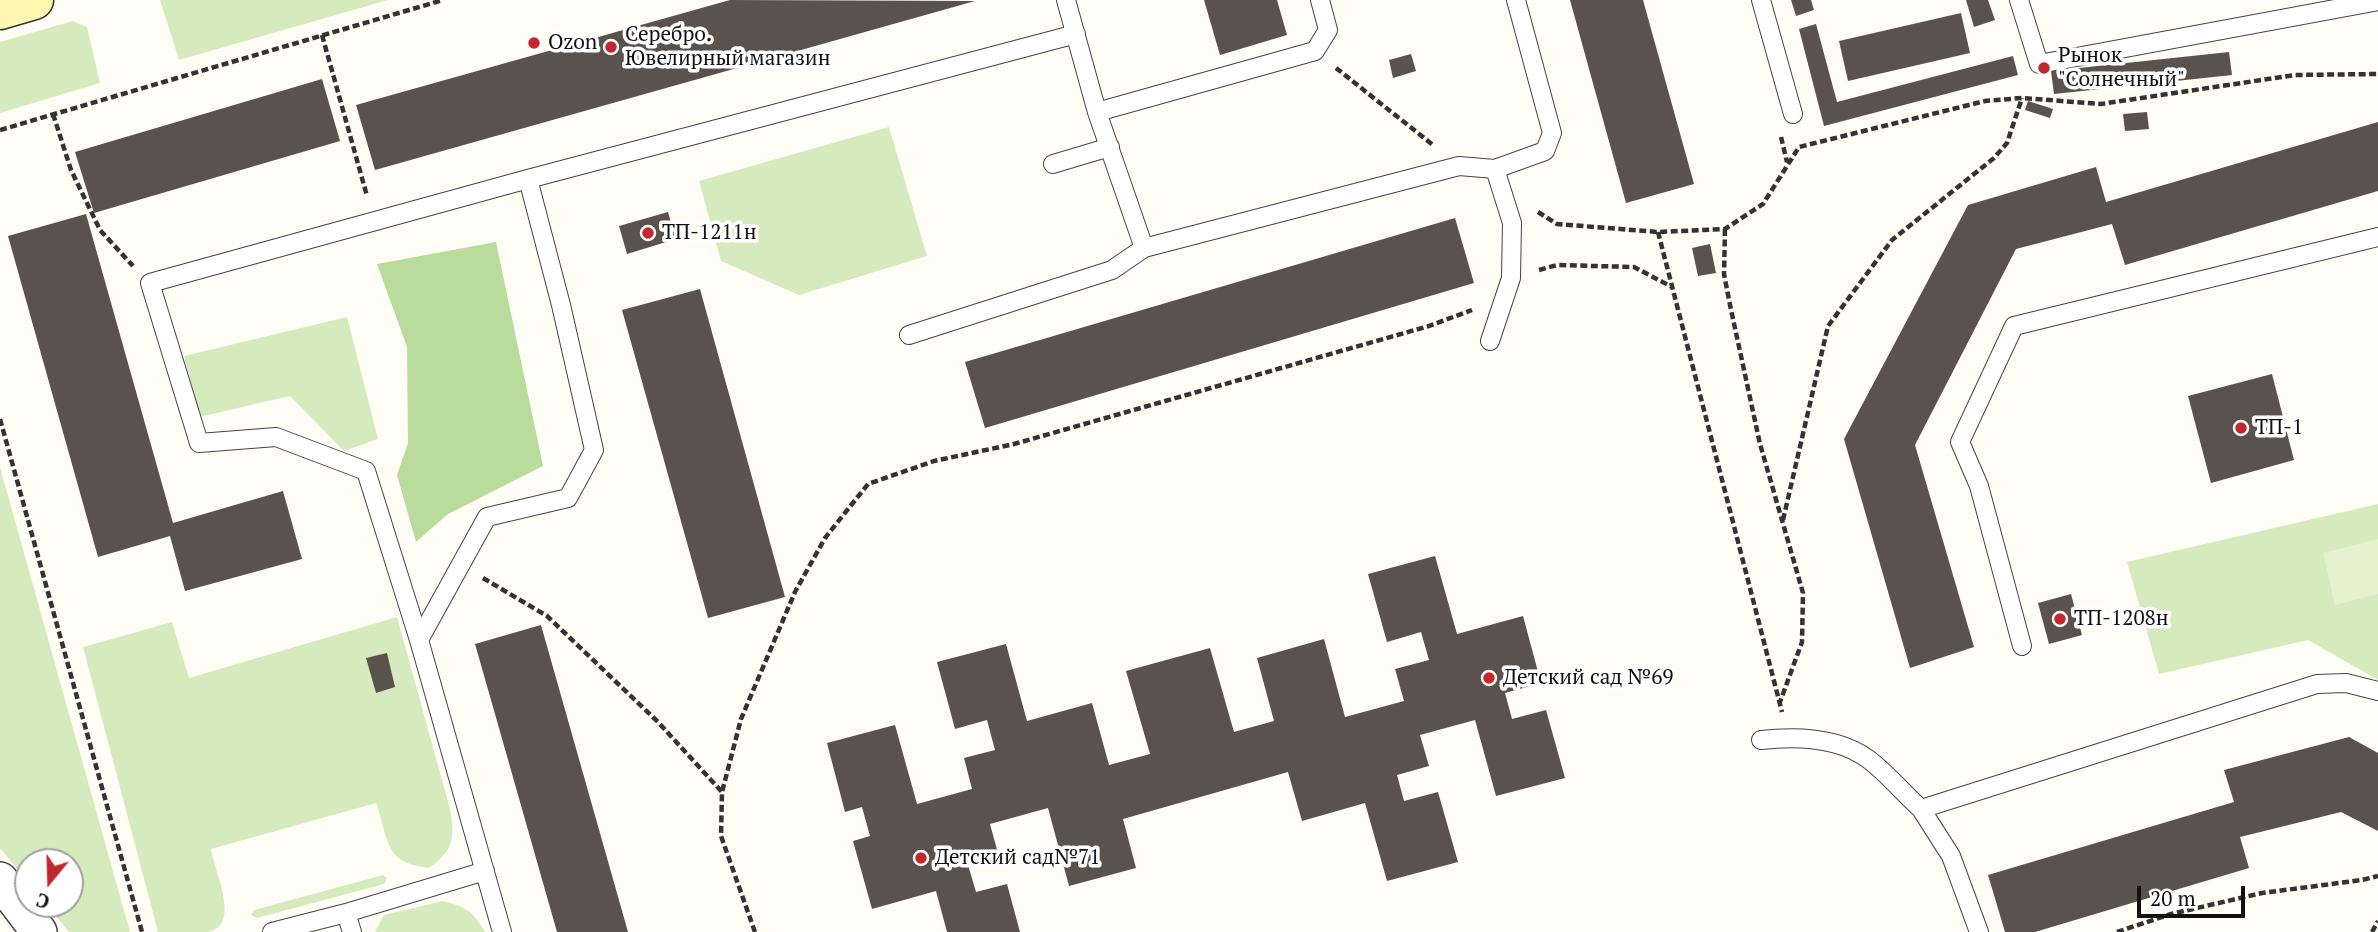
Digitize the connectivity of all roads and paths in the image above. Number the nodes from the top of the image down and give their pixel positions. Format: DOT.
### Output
graph roads {
  1 [pos="34,0"];
  2 [pos="443,0"];
  3 [pos="1066,0"];
  4 [pos="1320,0"];
  5 [pos="1517,0"];
  6 [pos="1761,0"];
  7 [pos="2020,0"];
  8 [pos="2378,1"];
  9 [pos="0,10"];
  10 [pos="1076,34"];
  11 [pos="322,35"];
  12 [pos="1315,51"];
  13 [pos="2378,74"];
  14 [pos="2022,98"];
  15 [pos="1097,112"];
  16 [pos="53,114"];
  17 [pos="1793,114"];
  18 [pos="0,130"];
  19 [pos="1110,147"];
  20 [pos="1053,164"];
  21 [pos="1458,166"];
  22 [pos="1495,169"];
  23 [pos="528,179"];
  24 [pos="1501,189"];
  25 [pos="374,222"];
  26 [pos="1725,229"];
  27 [pos="1658,232"];
  28 [pos="2378,237"];
  29 [pos="1144,248"];
  30 [pos="1511,278"];
  31 [pos="150,284"];
  32 [pos="1672,287"];
  33 [pos="909,335"];
  34 [pos="1490,341"];
  35 [pos="0,419"];
  36 [pos="1783,520"];
  37 [pos="461,565"];
  38 [pos="419,640"];
  39 [pos="2022,646"];
  40 [pos="2378,691"];
  41 [pos="1779,703"];
  42 [pos="1788,737"];
  43 [pos="1761,740"];
  44 [pos="722,792"];
  45 [pos="1921,809"];
  46 [pos="485,871"];
  47 [pos="2378,876"];
  48 [pos="0,880"];
  49 [pos="346,913"];
  50 [pos="2378,921"];
  51 [pos="39,932"];
  52 [pos="142,932"];
  53 [pos="272,932"];
  54 [pos="352,932"];
  55 [pos="502,932"];
  56 [pos="755,932"];
  57 [pos="1979,932"];
  58 [pos="2118,932"];
  59 [pos="2372,932"];
  1 -- 9 [label="main road"];
  2 -- 11 [label="path"];
  3 -- 10 [label="lane"];
  4 -- 12 [label="lane"];
  5 -- 22 [label="lane"];
  6 -- 17 [label="lane"];
  7 -- 8 [label="lane"];
  10 -- 15 [label="lane"];
  10 -- 23 [label="lane"];
  11 -- 16 [label="path"];
  11 -- 25 [label="path"];
  12 -- 15 [label="lane"];
  12 -- 21 [label="path"];
  13 -- 14 [label="path"];
  14 -- 26 [label="path"];
  14 -- 36 [label="path"];
  15 -- 19 [label="lane"];
  16 -- 18 [label="path"];
  16 -- 31 [label="path"];
  19 -- 20 [label="lane"];
  19 -- 29 [label="lane"];
  21 -- 22 [label="lane"];
  21 -- 29 [label="lane"];
  22 -- 24 [label="lane"];
  23 -- 25 [label="lane"];
  23 -- 37 [label="lane"];
  24 -- 27 [label="path"];
  24 -- 30 [label="lane"];
  25 -- 31 [label="lane"];
  26 -- 27 [label="path"];
  26 -- 36 [label="path"];
  27 -- 32 [label="path"];
  28 -- 39 [label="lane"];
  29 -- 33 [label="lane"];
  30 -- 32 [label="path"];
  30 -- 34 [label="lane"];
  30 -- 44 [label="path"];
  31 -- 38 [label="lane"];
  32 -- 41 [label="path"];
  35 -- 52 [label="path"];
  36 -- 41 [label="path"];
  37 -- 38 [label="lane"];
  37 -- 44 [label="path"];
  38 -- 46 [label="lane"];
  40 -- 45 [label="lane"];
  41 -- 42 [label="path"];
  42 -- 43 [label="lane"];
  42 -- 45 [label="lane"];
  44 -- 56 [label="path"];
  45 -- 57 [label="lane"];
  46 -- 49 [label="lane"];
  46 -- 55 [label="lane"];
  47 -- 58 [label="path"];
  48 -- 51 [label="street"];
  49 -- 53 [label="lane"];
  49 -- 54 [label="lane"];
  50 -- 59 [label="path"];
}
